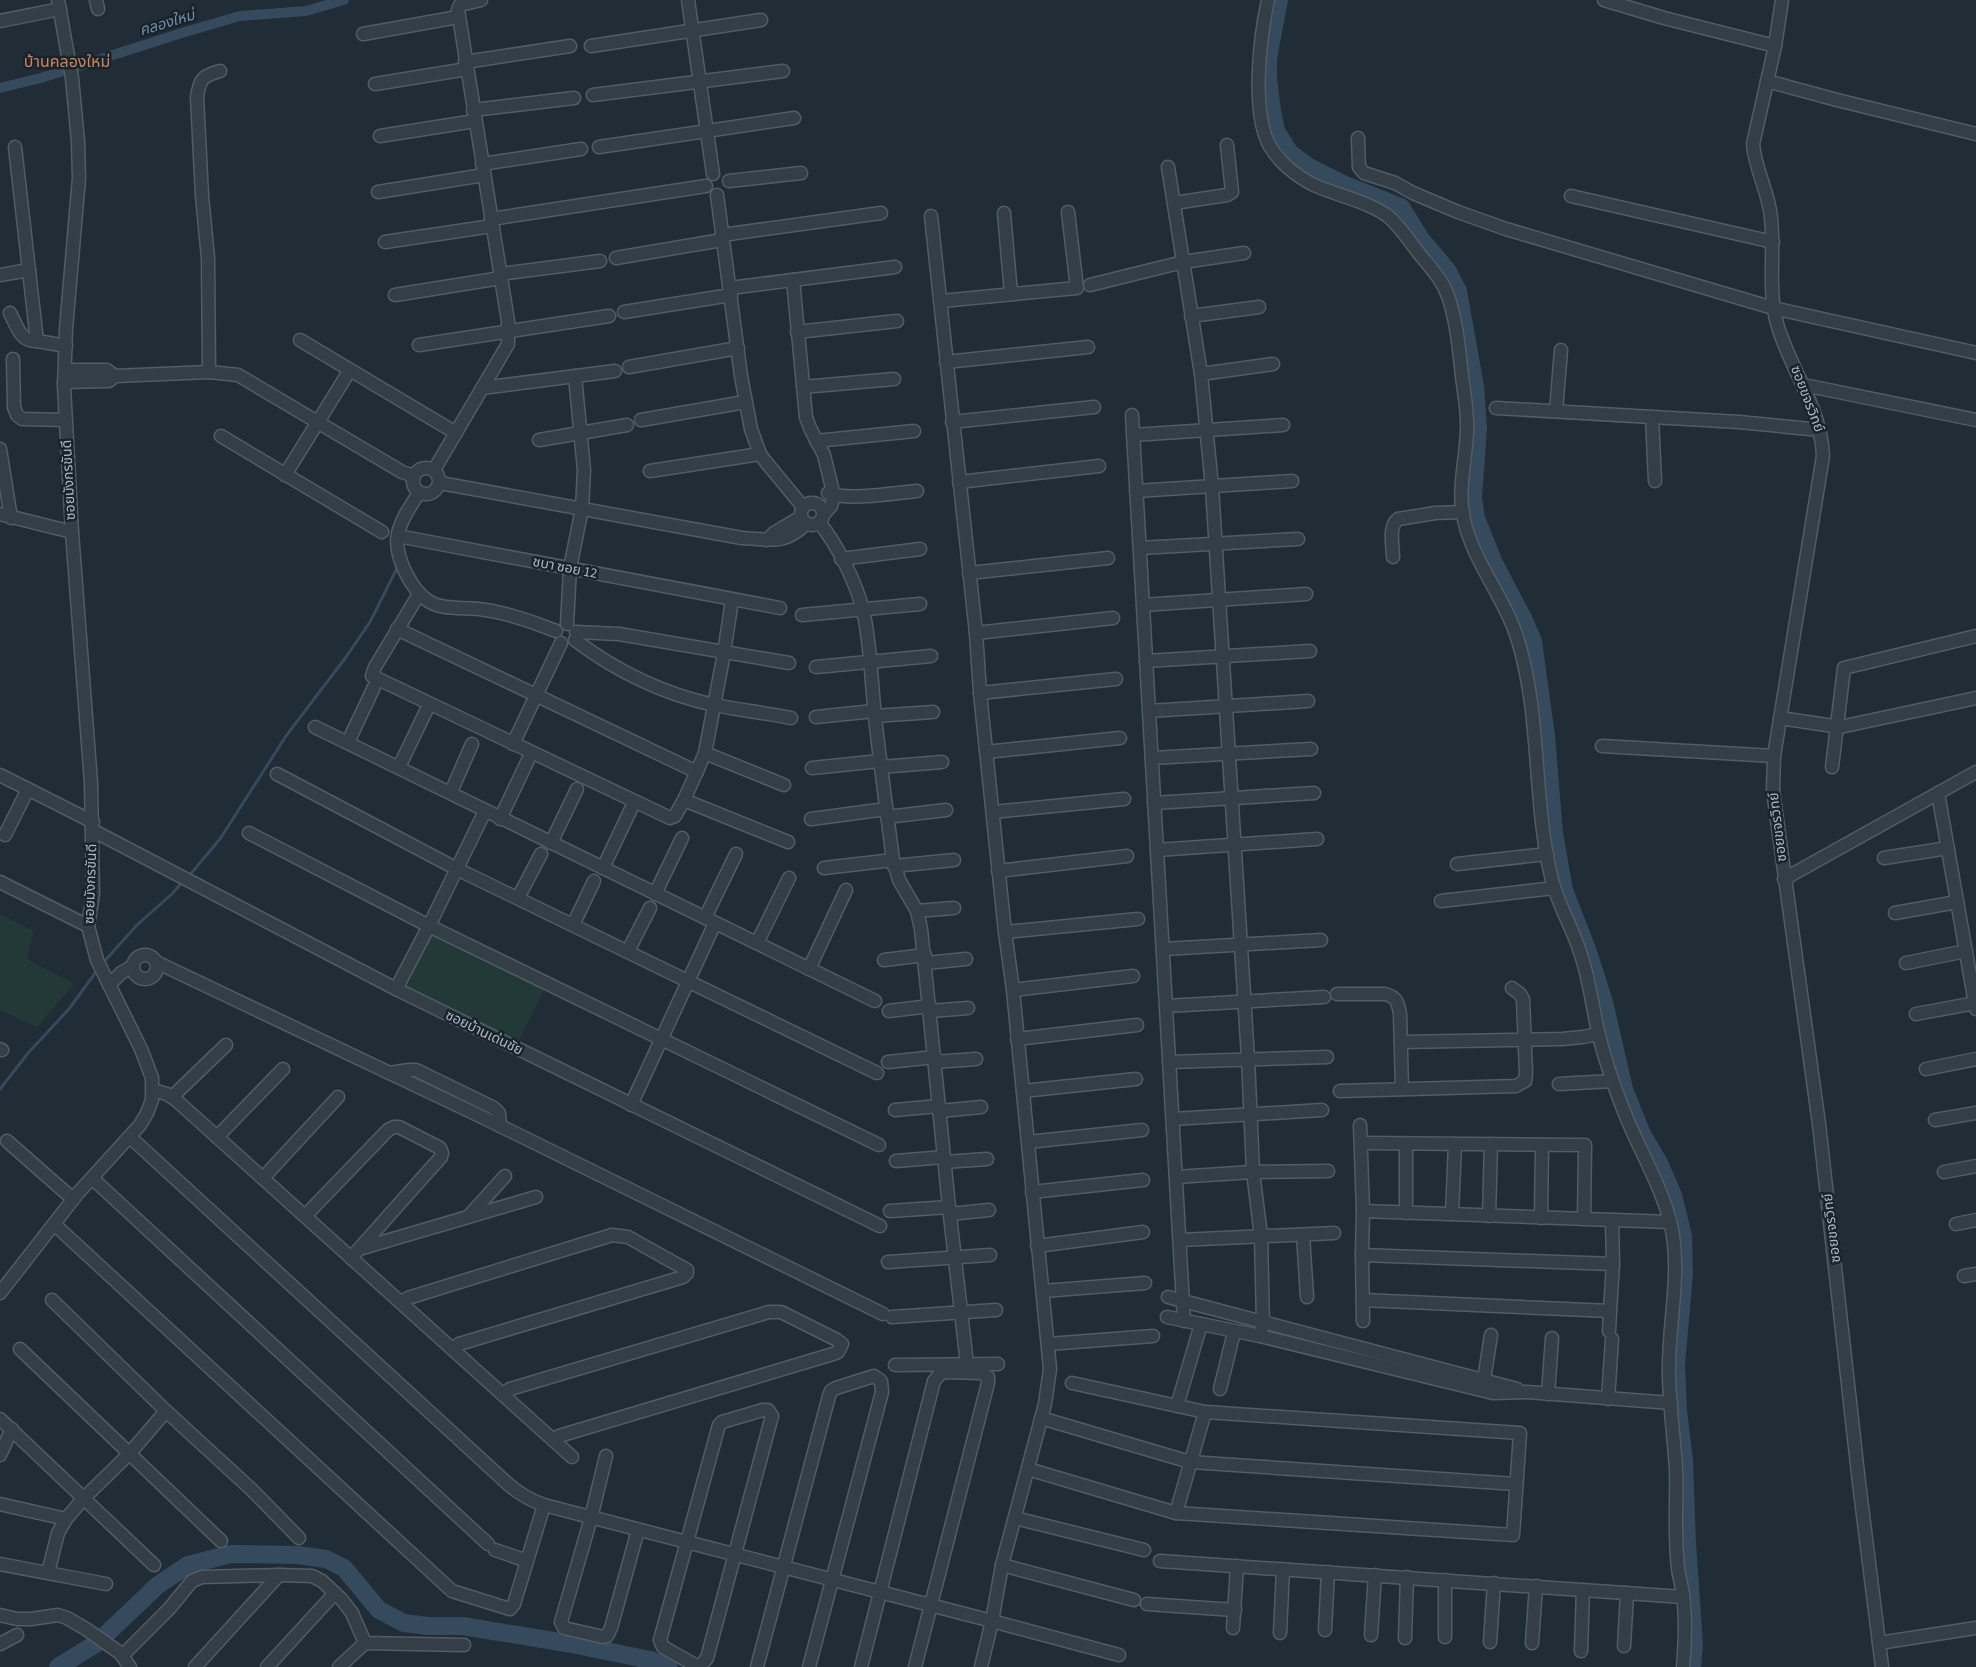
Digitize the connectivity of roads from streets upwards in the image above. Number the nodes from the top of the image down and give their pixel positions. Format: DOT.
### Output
graph roads {
  1 [pos="481,0"];
  2 [pos="688,0"];
  3 [pos="1268,0"];
  4 [pos="1604,0"];
  5 [pos="1782,0"];
  6 [pos="59,5"];
  7 [pos="458,17"];
  8 [pos="761,20"];
  9 [pos="0,21"];
  10 [pos="692,30"];
  11 [pos="363,34"];
  12 [pos="570,46"];
  13 [pos="591,46"];
  14 [pos="1776,46"];
  15 [pos="466,66"];
  16 [pos="220,71"];
  17 [pos="783,71"];
  18 [pos="1767,80"];
  19 [pos="700,82"];
  20 [pos="375,84"];
  21 [pos="593,95"];
  22 [pos="574,98"];
  23 [pos="474,116"];
  24 [pos="794,118"];
  25 [pos="706,130"];
  26 [pos="1976,134"];
  27 [pos="380,136"];
  28 [pos="1358,138"];
  29 [pos="1227,145"];
  30 [pos="16,147"];
  31 [pos="599,148"];
  32 [pos="581,149"];
  33 [pos="1168,167"];
  34 [pos="483,170"];
  35 [pos="801,173"];
  36 [pos="712,174"];
  37 [pos="729,182"];
  38 [pos="706,186"];
  39 [pos="378,192"];
  40 [pos="716,195"];
  41 [pos="1571,196"];
  42 [pos="1174,203"];
  43 [pos="1068,212"];
  44 [pos="881,213"];
  45 [pos="1004,213"];
  46 [pos="931,216"];
  47 [pos="492,222"];
  48 [pos="722,238"];
  49 [pos="385,242"];
  50 [pos="1773,242"];
  51 [pos="1244,253"];
  52 [pos="616,258"];
  53 [pos="600,260"];
  54 [pos="1183,262"];
  55 [pos="895,268"];
  56 [pos="29,270"];
  57 [pos="0,274"];
  58 [pos="501,276"];
  59 [pos="792,280"];
  60 [pos="1090,285"];
  61 [pos="730,291"];
  62 [pos="395,294"];
  63 [pos="1011,294"];
  64 [pos="941,301"];
  65 [pos="1259,307"];
  66 [pos="1774,308"];
  67 [pos="624,312"];
  68 [pos="10,313"];
  69 [pos="609,316"];
  70 [pos="1191,316"];
  71 [pos="897,321"];
  72 [pos="509,332"];
  73 [pos="797,332"];
  74 [pos="300,340"];
  75 [pos="37,341"];
  76 [pos="420,345"];
  77 [pos="66,346"];
  78 [pos="1088,347"];
  79 [pos="738,348"];
  80 [pos="1561,350"];
  81 [pos="1976,352"];
  82 [pos="14,359"];
  83 [pos="946,362"];
  84 [pos="1273,364"];
  85 [pos="629,367"];
  86 [pos="350,370"];
  87 [pos="615,371"];
  88 [pos="209,372"];
  89 [pos="1201,374"];
  90 [pos="64,376"];
  91 [pos="575,376"];
  92 [pos="894,378"];
  93 [pos="1804,385"];
  94 [pos="803,387"];
  95 [pos="482,388"];
  96 [pos="744,402"];
  97 [pos="1094,407"];
  98 [pos="1496,408"];
  99 [pos="1556,411"];
  100 [pos="1132,415"];
  101 [pos="1652,417"];
  102 [pos="65,420"];
  103 [pos="641,420"];
  104 [pos="1976,420"];
  105 [pos="318,422"];
  106 [pos="952,422"];
  107 [pos="627,425"];
  108 [pos="1283,425"];
  109 [pos="1207,430"];
  110 [pos="1820,430"];
  111 [pos="914,431"];
  112 [pos="582,432"];
  113 [pos="456,433"];
  114 [pos="1133,435"];
  115 [pos="221,436"];
  116 [pos="539,440"];
  117 [pos="816,441"];
  118 [pos="0,449"];
  119 [pos="760,454"];
  120 [pos="1099,466"];
  121 [pos="434,470"];
  122 [pos="650,471"];
  123 [pos="285,474"];
  124 [pos="414,476"];
  125 [pos="1292,481"];
  126 [pos="1655,481"];
  127 [pos="959,482"];
  128 [pos="440,483"];
  129 [pos="1212,487"];
  130 [pos="831,491"];
  131 [pos="917,491"];
  132 [pos="1136,492"];
  133 [pos="420,493"];
  134 [pos="582,509"];
  135 [pos="1463,512"];
  136 [pos="812,515"];
  137 [pos="6,516"];
  138 [pos="72,532"];
  139 [pos="382,532"];
  140 [pos="398,536"];
  141 [pos="1298,539"];
  142 [pos="1216,544"];
  143 [pos="1140,548"];
  144 [pos="920,549"];
  145 [pos="1108,558"];
  146 [pos="1393,558"];
  147 [pos="841,559"];
  148 [pos="570,568"];
  149 [pos="969,573"];
  150 [pos="419,594"];
  151 [pos="1306,594"];
  152 [pos="732,600"];
  153 [pos="1219,600"];
  154 [pos="920,604"];
  155 [pos="1143,605"];
  156 [pos="780,608"];
  157 [pos="862,609"];
  158 [pos="802,615"];
  159 [pos="1113,618"];
  160 [pos="397,629"];
  161 [pos="976,633"];
  162 [pos="567,634"];
  163 [pos="1976,636"];
  164 [pos="1310,651"];
  165 [pos="724,653"];
  166 [pos="930,656"];
  167 [pos="1223,657"];
  168 [pos="1146,661"];
  169 [pos="870,662"];
  170 [pos="789,663"];
  171 [pos="816,667"];
  172 [pos="1116,679"];
  173 [pos="374,686"];
  174 [pos="980,693"];
  175 [pos="536,696"];
  176 [pos="1976,698"];
  177 [pos="1308,701"];
  178 [pos="714,704"];
  179 [pos="1226,708"];
  180 [pos="426,710"];
  181 [pos="1149,711"];
  182 [pos="933,712"];
  183 [pos="874,713"];
  184 [pos="816,717"];
  185 [pos="791,718"];
  186 [pos="1780,718"];
  187 [pos="315,727"];
  188 [pos="1836,727"];
  189 [pos="1120,738"];
  190 [pos="348,742"];
  191 [pos="472,744"];
  192 [pos="513,744"];
  193 [pos="1602,746"];
  194 [pos="1311,749"];
  195 [pos="986,752"];
  196 [pos="705,753"];
  197 [pos="1229,753"];
  198 [pos="1774,756"];
  199 [pos="1152,758"];
  200 [pos="528,760"];
  201 [pos="942,762"];
  202 [pos="881,764"];
  203 [pos="399,767"];
  204 [pos="1832,767"];
  205 [pos="812,768"];
  206 [pos="697,772"];
  207 [pos="1976,772"];
  208 [pos="277,774"];
  209 [pos="0,775"];
  210 [pos="784,785"];
  211 [pos="28,789"];
  212 [pos="576,789"];
  213 [pos="451,792"];
  214 [pos="1314,793"];
  215 [pos="1938,793"];
  216 [pos="1232,798"];
  217 [pos="1124,799"];
  218 [pos="684,800"];
  219 [pos="1154,803"];
  220 [pos="631,809"];
  221 [pos="946,810"];
  222 [pos="485,811"];
  223 [pos="993,812"];
  224 [pos="887,813"];
  225 [pos="500,819"];
  226 [pos="811,819"];
  227 [pos="92,826"];
  228 [pos="249,833"];
  229 [pos="5,835"];
  230 [pos="682,838"];
  231 [pos="1317,839"];
  232 [pos="788,842"];
  233 [pos="551,843"];
  234 [pos="1235,844"];
  235 [pos="1948,848"];
  236 [pos="1157,850"];
  237 [pos="541,854"];
  238 [pos="736,854"];
  239 [pos="1547,854"];
  240 [pos="1127,856"];
  241 [pos="1884,858"];
  242 [pos="954,860"];
  243 [pos="894,863"];
  244 [pos="1457,864"];
  245 [pos="603,868"];
  246 [pos="824,868"];
  247 [pos="457,869"];
  248 [pos="998,871"];
  249 [pos="789,878"];
  250 [pos="1784,879"];
  251 [pos="594,881"];
  252 [pos="0,882"];
  253 [pos="1554,888"];
  254 [pos="846,890"];
  255 [pos="655,894"];
  256 [pos="518,898"];
  257 [pos="1441,901"];
  258 [pos="1957,902"];
  259 [pos="650,908"];
  260 [pos="954,908"];
  261 [pos="917,911"];
  262 [pos="1895,914"];
  263 [pos="1138,918"];
  264 [pos="710,920"];
  265 [pos="573,925"];
  266 [pos="88,926"];
  267 [pos="429,926"];
  268 [pos="1005,932"];
  269 [pos="1321,940"];
  270 [pos="757,943"];
  271 [pos="1241,944"];
  272 [pos="1163,949"];
  273 [pos="628,951"];
  274 [pos="1966,951"];
  275 [pos="926,959"];
  276 [pos="966,959"];
  277 [pos="884,960"];
  278 [pos="156,962"];
  279 [pos="1906,962"];
  280 [pos="133,966"];
  281 [pos="809,969"];
  282 [pos="1133,976"];
  283 [pos="106,979"];
  284 [pos="688,980"];
  285 [pos="1512,988"];
  286 [pos="396,989"];
  287 [pos="1014,990"];
  288 [pos="874,1001"];
  289 [pos="1244,1002"];
  290 [pos="1166,1006"];
  291 [pos="1975,1006"];
  292 [pos="930,1008"];
  293 [pos="968,1008"];
  294 [pos="889,1011"];
  295 [pos="1916,1014"];
  296 [pos="1137,1025"];
  297 [pos="1598,1034"];
  298 [pos="661,1039"];
  299 [pos="1017,1039"];
  300 [pos="1526,1040"];
  301 [pos="1401,1042"];
  302 [pos="226,1045"];
  303 [pos="1327,1057"];
  304 [pos="976,1058"];
  305 [pos="1248,1058"];
  306 [pos="1976,1059"];
  307 [pos="935,1060"];
  308 [pos="888,1062"];
  309 [pos="1169,1062"];
  310 [pos="283,1068"];
  311 [pos="1926,1069"];
  312 [pos="877,1073"];
  313 [pos="1136,1079"];
  314 [pos="1612,1081"];
  315 [pos="1559,1084"];
  316 [pos="1402,1089"];
  317 [pos="153,1090"];
  318 [pos="1023,1091"];
  319 [pos="1340,1091"];
  320 [pos="172,1096"];
  321 [pos="338,1097"];
  322 [pos="631,1105"];
  323 [pos="981,1107"];
  324 [pos="940,1108"];
  325 [pos="895,1110"];
  326 [pos="1322,1110"];
  327 [pos="1976,1113"];
  328 [pos="1250,1114"];
  329 [pos="1172,1119"];
  330 [pos="1935,1120"];
  331 [pos="1360,1125"];
  332 [pos="1142,1130"];
  333 [pos="217,1136"];
  334 [pos="130,1137"];
  335 [pos="7,1141"];
  336 [pos="1028,1142"];
  337 [pos="1361,1143"];
  338 [pos="1406,1144"];
  339 [pos="1455,1144"];
  340 [pos="1491,1144"];
  341 [pos="879,1145"];
  342 [pos="1542,1145"];
  343 [pos="944,1159"];
  344 [pos="987,1159"];
  345 [pos="896,1161"];
  346 [pos="1976,1166"];
  347 [pos="1328,1171"];
  348 [pos="1253,1172"];
  349 [pos="1944,1172"];
  350 [pos="505,1176"];
  351 [pos="1176,1177"];
  352 [pos="92,1178"];
  353 [pos="263,1178"];
  354 [pos="1143,1180"];
  355 [pos="1032,1192"];
  356 [pos="536,1197"];
  357 [pos="73,1199"];
  358 [pos="950,1210"];
  359 [pos="989,1210"];
  360 [pos="890,1211"];
  361 [pos="1364,1211"];
  362 [pos="1406,1213"];
  363 [pos="1452,1214"];
  364 [pos="305,1216"];
  365 [pos="1489,1216"];
  366 [pos="468,1217"];
  367 [pos="1541,1218"];
  368 [pos="1584,1219"];
  369 [pos="1612,1220"];
  370 [pos="1976,1220"];
  371 [pos="1670,1222"];
  372 [pos="54,1224"];
  373 [pos="1956,1224"];
  374 [pos="880,1226"];
  375 [pos="1143,1232"];
  376 [pos="1334,1232"];
  377 [pos="1303,1235"];
  378 [pos="1261,1236"];
  379 [pos="1180,1240"];
  380 [pos="1037,1246"];
  381 [pos="355,1253"];
  382 [pos="990,1255"];
  383 [pos="1362,1255"];
  384 [pos="956,1258"];
  385 [pos="888,1262"];
  386 [pos="1613,1264"];
  387 [pos="1145,1283"];
  388 [pos="1043,1291"];
  389 [pos="0,1293"];
  390 [pos="1168,1297"];
  391 [pos="1307,1297"];
  392 [pos="52,1300"];
  393 [pos="1363,1300"];
  394 [pos="401,1303"];
  395 [pos="1183,1303"];
  396 [pos="996,1310"];
  397 [pos="1610,1311"];
  398 [pos="962,1312"];
  399 [pos="1167,1317"];
  400 [pos="1184,1321"];
  401 [pos="1363,1321"];
  402 [pos="1263,1323"];
  403 [pos="1201,1324"];
  404 [pos="1234,1332"];
  405 [pos="1491,1335"];
  406 [pos="1153,1336"];
  407 [pos="1260,1336"];
  408 [pos="1552,1338"];
  409 [pos="1048,1344"];
  410 [pos="20,1349"];
  411 [pos="452,1349"];
  412 [pos="967,1364"];
  413 [pos="998,1364"];
  414 [pos="895,1365"];
  415 [pos="1484,1380"];
  416 [pos="1072,1383"];
  417 [pos="1220,1389"];
  418 [pos="1527,1392"];
  419 [pos="502,1394"];
  420 [pos="1548,1394"];
  421 [pos="1608,1399"];
  422 [pos="1671,1403"];
  423 [pos="1177,1406"];
  424 [pos="166,1411"];
  425 [pos="1205,1412"];
  426 [pos="1041,1418"];
  427 [pos="0,1419"];
  428 [pos="12,1428"];
  429 [pos="553,1440"];
  430 [pos="129,1454"];
  431 [pos="0,1455"];
  432 [pos="606,1456"];
  433 [pos="572,1457"];
  434 [pos="1190,1462"];
  435 [pos="1028,1469"];
  436 [pos="1516,1484"];
  437 [pos="84,1498"];
  438 [pos="0,1504"];
  439 [pos="544,1505"];
  440 [pos="1176,1513"];
  441 [pos="591,1518"];
  442 [pos="1015,1518"];
  443 [pos="66,1519"];
  444 [pos="638,1530"];
  445 [pos="299,1538"];
  446 [pos="221,1541"];
  447 [pos="686,1542"];
  448 [pos="1144,1550"];
  449 [pos="735,1555"];
  450 [pos="527,1561"];
  451 [pos="1160,1561"];
  452 [pos="0,1564"];
  453 [pos="154,1565"];
  454 [pos="1002,1565"];
  455 [pos="1237,1566"];
  456 [pos="784,1567"];
  457 [pos="1283,1569"];
  458 [pos="1328,1572"];
  459 [pos="48,1573"];
  460 [pos="279,1575"];
  461 [pos="1375,1575"];
  462 [pos="1407,1577"];
  463 [pos="832,1580"];
  464 [pos="1445,1580"];
  465 [pos="1494,1583"];
  466 [pos="106,1584"];
  467 [pos="1536,1586"];
  468 [pos="1583,1590"];
  469 [pos="880,1592"];
  470 [pos="335,1593"];
  471 [pos="1627,1593"];
  472 [pos="1683,1597"];
  473 [pos="1134,1600"];
  474 [pos="1148,1604"];
  475 [pos="931,1605"];
  476 [pos="1235,1610"];
  477 [pos="0,1615"];
  478 [pos="992,1621"];
  479 [pos="1233,1628"];
  480 [pos="1976,1628"];
  481 [pos="1325,1630"];
  482 [pos="1280,1633"];
  483 [pos="18,1635"];
  484 [pos="1371,1635"];
  485 [pos="1445,1637"];
  486 [pos="1405,1638"];
  487 [pos="1490,1642"];
  488 [pos="364,1643"];
  489 [pos="1532,1643"];
  490 [pos="1879,1643"];
  491 [pos="0,1644"];
  492 [pos="464,1645"];
  493 [pos="1624,1646"];
  494 [pos="1581,1651"];
  495 [pos="123,1655"];
  496 [pos="1119,1655"];
  497 [pos="130,1667"];
  498 [pos="195,1667"];
  499 [pos="267,1667"];
  500 [pos="339,1667"];
  501 [pos="757,1667"];
  502 [pos="810,1667"];
  503 [pos="861,1667"];
  504 [pos="915,1667"];
  505 [pos="981,1667"];
  506 [pos="1683,1667"];
  507 [pos="1882,1667"];
  1 -- 7 [label="street"];
  2 -- 10 [label="street"];
  3 -- 135 [label="street"];
  4 -- 14 [label="street"];
  5 -- 14 [label="street, ซอยขจรวิทย์"];
  6 -- 9 [label="street"];
  6 -- 77 [label="street, ซอยมังกรขันดี"];
  7 -- 11 [label="street"];
  7 -- 15 [label="street"];
  8 -- 10 [label="street"];
  10 -- 13 [label="street"];
  10 -- 19 [label="street"];
  12 -- 15 [label="street"];
  14 -- 18 [label="street, ซอยขจรวิทย์"];
  15 -- 20 [label="street"];
  15 -- 23 [label="street"];
  16 -- 88 [label="street"];
  17 -- 19 [label="street"];
  18 -- 26 [label="street"];
  18 -- 50 [label="street, ซอยขจรวิทย์"];
  19 -- 21 [label="street"];
  19 -- 25 [label="street"];
  22 -- 23 [label="street"];
  23 -- 27 [label="street"];
  23 -- 34 [label="street"];
  24 -- 25 [label="street"];
  25 -- 31 [label="street"];
  25 -- 36 [label="street"];
  28 -- 66 [label="street"];
  29 -- 42 [label="street"];
  30 -- 56 [label="street"];
  32 -- 34 [label="street"];
  33 -- 42 [label="street"];
  34 -- 39 [label="street"];
  34 -- 47 [label="street"];
  35 -- 37 [label="street"];
  36 -- 37 [label="street"];
  36 -- 38 [label="street"];
  37 -- 40 [label="street"];
  38 -- 40 [label="street"];
  38 -- 47 [label="street"];
  40 -- 48 [label="street"];
  41 -- 50 [label="street"];
  42 -- 54 [label="street"];
  43 -- 63 [label="street"];
  44 -- 48 [label="street"];
  45 -- 63 [label="street"];
  46 -- 64 [label="street"];
  47 -- 49 [label="street"];
  47 -- 58 [label="street"];
  48 -- 52 [label="street"];
  48 -- 61 [label="street"];
  50 -- 66 [label="street, ซอยขจรวิทย์"];
  51 -- 54 [label="street"];
  53 -- 58 [label="street"];
  54 -- 60 [label="street"];
  54 -- 70 [label="street"];
  55 -- 59 [label="street"];
  56 -- 57 [label="street"];
  56 -- 75 [label="street"];
  58 -- 62 [label="street"];
  58 -- 72 [label="street"];
  59 -- 61 [label="street"];
  59 -- 73 [label="street"];
  61 -- 67 [label="street"];
  61 -- 79 [label="street"];
  63 -- 64 [label="street"];
  64 -- 83 [label="street"];
  65 -- 70 [label="street"];
  66 -- 81 [label="street"];
  66 -- 93 [label="street, ซอยขจรวิทย์"];
  68 -- 75 [label="street"];
  69 -- 72 [label="street"];
  70 -- 89 [label="street"];
  71 -- 73 [label="street"];
  72 -- 76 [label="street"];
  72 -- 95 [label="street"];
  73 -- 94 [label="street"];
  74 -- 86 [label="street"];
  75 -- 77 [label="street"];
  77 -- 90 [label="street, ซอยมังกรขันดี"];
  78 -- 83 [label="street"];
  79 -- 85 [label="street"];
  79 -- 96 [label="street"];
  80 -- 99 [label="street"];
  82 -- 102 [label="street"];
  83 -- 106 [label="street"];
  84 -- 89 [label="street"];
  86 -- 105 [label="street"];
  86 -- 113 [label="street"];
  87 -- 91 [label="street"];
  88 -- 90 [label="street"];
  88 -- 105 [label="street"];
  89 -- 109 [label="street"];
  90 -- 102 [label="street, ซอยมังกรขันดี"];
  91 -- 95 [label="street"];
  91 -- 112 [label="street"];
  92 -- 94 [label="street"];
  93 -- 104 [label="street"];
  93 -- 110 [label="street, ซอยขจรวิทย์"];
  94 -- 117 [label="street"];
  95 -- 113 [label="street"];
  96 -- 103 [label="street"];
  96 -- 119 [label="street"];
  97 -- 106 [label="street"];
  98 -- 99 [label="street"];
  99 -- 101 [label="street"];
  100 -- 114 [label="street"];
  101 -- 110 [label="street"];
  101 -- 126 [label="street"];
  102 -- 138 [label="street, ซอยมังกรขันดี"];
  105 -- 123 [label="street"];
  105 -- 124 [label="street"];
  106 -- 127 [label="street"];
  107 -- 112 [label="street"];
  108 -- 109 [label="street"];
  109 -- 114 [label="street"];
  109 -- 129 [label="street"];
  110 -- 186 [label="street, ซอยขจรวิทย์"];
  111 -- 117 [label="street"];
  112 -- 116 [label="street"];
  112 -- 134 [label="street"];
  113 -- 121 [label="street"];
  114 -- 132 [label="street"];
  115 -- 123 [label="street"];
  117 -- 130 [label="street"];
  118 -- 137 [label="street"];
  119 -- 122 [label="street"];
  119 -- 136 [label="street"];
  120 -- 127 [label="street"];
  121 -- 124 [label="street"];
  121 -- 128 [label="street"];
  123 -- 139 [label="street"];
  124 -- 133 [label="street"];
  125 -- 129 [label="street"];
  127 -- 149 [label="street"];
  128 -- 133 [label="street"];
  128 -- 134 [label="street"];
  129 -- 132 [label="street"];
  129 -- 142 [label="street"];
  130 -- 131 [label="street"];
  130 -- 136 [label="street"];
  132 -- 143 [label="street"];
  133 -- 140 [label="street"];
  134 -- 136 [label="street"];
  134 -- 148 [label="street"];
  135 -- 146 [label="street"];
  135 -- 239 [label="street"];
  136 -- 147 [label="street"];
  137 -- 138 [label="street"];
  138 -- 227 [label="street, ซอยมังกรขันดี"];
  140 -- 148 [label="street, ชบา ซอย 12"];
  140 -- 150 [label="street"];
  141 -- 142 [label="street"];
  142 -- 143 [label="street"];
  142 -- 153 [label="street"];
  143 -- 155 [label="street"];
  144 -- 147 [label="street"];
  145 -- 149 [label="street"];
  147 -- 157 [label="street"];
  148 -- 152 [label="street, ชบา ซอย 12"];
  148 -- 162 [label="street"];
  149 -- 161 [label="street"];
  150 -- 160 [label="street"];
  150 -- 162 [label="street"];
  151 -- 153 [label="street"];
  152 -- 156 [label="street, ชบา ซอย 12"];
  152 -- 165 [label="street"];
  153 -- 155 [label="street"];
  153 -- 167 [label="street"];
  154 -- 157 [label="street"];
  155 -- 168 [label="street"];
  157 -- 158 [label="street"];
  157 -- 169 [label="street"];
  159 -- 161 [label="street"];
  160 -- 175 [label="street"];
  160 -- 192 [label="street"];
  161 -- 174 [label="street"];
  162 -- 165 [label="street"];
  162 -- 175 [label="street"];
  162 -- 178 [label="street"];
  163 -- 188 [label="street"];
  164 -- 167 [label="street"];
  165 -- 170 [label="street"];
  165 -- 178 [label="street"];
  166 -- 169 [label="street"];
  167 -- 168 [label="street"];
  167 -- 179 [label="street"];
  168 -- 181 [label="street"];
  169 -- 171 [label="street"];
  169 -- 183 [label="street"];
  172 -- 174 [label="street"];
  173 -- 190 [label="street"];
  174 -- 195 [label="street"];
  175 -- 192 [label="street"];
  175 -- 206 [label="street"];
  176 -- 188 [label="street"];
  177 -- 179 [label="street"];
  178 -- 185 [label="street"];
  178 -- 196 [label="street"];
  179 -- 181 [label="street"];
  179 -- 197 [label="street"];
  180 -- 203 [label="street"];
  181 -- 199 [label="street"];
  182 -- 183 [label="street"];
  183 -- 184 [label="street"];
  183 -- 202 [label="street"];
  186 -- 188 [label="street"];
  186 -- 198 [label="street, ซอยขจรวิทย์"];
  187 -- 190 [label="street"];
  188 -- 204 [label="street"];
  189 -- 195 [label="street"];
  190 -- 203 [label="street"];
  191 -- 213 [label="street"];
  192 -- 218 [label="street"];
  193 -- 198 [label="street"];
  194 -- 197 [label="street"];
  195 -- 223 [label="street"];
  196 -- 206 [label="street"];
  196 -- 210 [label="street"];
  197 -- 199 [label="street"];
  197 -- 216 [label="street"];
  198 -- 250 [label="street, ซอยขจรวิทย์"];
  199 -- 219 [label="street"];
  200 -- 225 [label="street"];
  201 -- 202 [label="street"];
  202 -- 205 [label="street"];
  202 -- 224 [label="street"];
  203 -- 213 [label="street"];
  206 -- 218 [label="street"];
  207 -- 215 [label="street"];
  208 -- 247 [label="street"];
  209 -- 211 [label="street, ซอยบ้านเด่นชัย"];
  211 -- 227 [label="street, ซอยบ้านเด่นชัย"];
  211 -- 229 [label="street"];
  212 -- 233 [label="street"];
  213 -- 222 [label="street"];
  214 -- 216 [label="street"];
  215 -- 235 [label="street"];
  215 -- 250 [label="street"];
  216 -- 219 [label="street"];
  216 -- 234 [label="street"];
  217 -- 223 [label="street"];
  218 -- 232 [label="street"];
  219 -- 236 [label="street"];
  220 -- 245 [label="street"];
  221 -- 224 [label="street"];
  222 -- 225 [label="street"];
  222 -- 247 [label="street"];
  223 -- 248 [label="street"];
  224 -- 226 [label="street"];
  224 -- 243 [label="street"];
  225 -- 233 [label="street"];
  227 -- 266 [label="street, ซอยมังกรขันดี"];
  227 -- 286 [label="street, ซอยบ้านเด่นชัย"];
  228 -- 267 [label="street"];
  230 -- 255 [label="street"];
  231 -- 234 [label="street"];
  233 -- 245 [label="street"];
  234 -- 236 [label="street"];
  234 -- 271 [label="street"];
  235 -- 241 [label="street"];
  235 -- 258 [label="street"];
  236 -- 272 [label="street"];
  237 -- 256 [label="street"];
  238 -- 264 [label="street"];
  239 -- 244 [label="street"];
  239 -- 253 [label="street"];
  240 -- 248 [label="street"];
  242 -- 243 [label="street"];
  243 -- 246 [label="street"];
  243 -- 261 [label="street"];
  245 -- 255 [label="street"];
  247 -- 256 [label="street"];
  247 -- 267 [label="street"];
  248 -- 268 [label="street"];
  249 -- 270 [label="street"];
  250 -- 490 [label="street, ซอยขจรวิทย์"];
  251 -- 265 [label="street"];
  252 -- 266 [label="street"];
  253 -- 257 [label="street"];
  253 -- 297 [label="street"];
  254 -- 281 [label="street"];
  255 -- 264 [label="street"];
  256 -- 265 [label="street"];
  258 -- 262 [label="street"];
  258 -- 274 [label="street"];
  259 -- 273 [label="street"];
  260 -- 261 [label="street"];
  261 -- 275 [label="street"];
  263 -- 268 [label="street"];
  264 -- 270 [label="street"];
  264 -- 284 [label="street"];
  265 -- 273 [label="street"];
  266 -- 283 [label="street, ซอยมังกรขันดี"];
  267 -- 286 [label="street"];
  267 -- 298 [label="street"];
  268 -- 287 [label="street"];
  269 -- 271 [label="street"];
  270 -- 281 [label="street"];
  271 -- 272 [label="street"];
  271 -- 289 [label="street"];
  272 -- 290 [label="street"];
  273 -- 284 [label="street"];
  274 -- 279 [label="street"];
  274 -- 291 [label="street"];
  275 -- 276 [label="street"];
  275 -- 277 [label="street"];
  275 -- 292 [label="street"];
  278 -- 280 [label="street"];
  278 -- 280 [label="street"];
  278 -- 398 [label="street"];
  280 -- 283 [label="street"];
  281 -- 288 [label="street"];
  282 -- 287 [label="street"];
  283 -- 317 [label="street"];
  284 -- 298 [label="street"];
  284 -- 312 [label="street"];
  285 -- 300 [label="street"];
  286 -- 322 [label="street, ซอยบ้านเด่นชัย"];
  287 -- 299 [label="street"];
  289 -- 290 [label="street"];
  289 -- 301 [label="street"];
  289 -- 305 [label="street"];
  290 -- 309 [label="street"];
  291 -- 295 [label="street"];
  292 -- 293 [label="street"];
  292 -- 294 [label="street"];
  292 -- 307 [label="street"];
  296 -- 299 [label="street"];
  297 -- 300 [label="street"];
  297 -- 314 [label="street"];
  298 -- 322 [label="street"];
  298 -- 341 [label="street"];
  299 -- 318 [label="street"];
  300 -- 301 [label="street"];
  300 -- 316 [label="street"];
  301 -- 316 [label="street"];
  302 -- 320 [label="street"];
  303 -- 305 [label="street"];
  304 -- 307 [label="street"];
  305 -- 309 [label="street"];
  305 -- 328 [label="street"];
  306 -- 311 [label="street"];
  307 -- 308 [label="street"];
  307 -- 324 [label="street"];
  309 -- 329 [label="street"];
  310 -- 333 [label="street"];
  313 -- 318 [label="street"];
  314 -- 315 [label="street"];
  314 -- 371 [label="street"];
  316 -- 319 [label="street"];
  317 -- 320 [label="street"];
  317 -- 334 [label="street"];
  318 -- 336 [label="street"];
  320 -- 333 [label="street"];
  321 -- 353 [label="street"];
  322 -- 374 [label="street, ซอยบ้านเด่นชัย"];
  323 -- 324 [label="street"];
  324 -- 325 [label="street"];
  324 -- 343 [label="street"];
  326 -- 328 [label="street"];
  327 -- 330 [label="street"];
  328 -- 329 [label="street"];
  328 -- 348 [label="street"];
  329 -- 351 [label="street"];
  331 -- 337 [label="street"];
  332 -- 336 [label="street"];
  333 -- 353 [label="street"];
  334 -- 352 [label="street"];
  334 -- 439 [label="street"];
  335 -- 357 [label="street"];
  336 -- 355 [label="street"];
  337 -- 338 [label="street"];
  337 -- 361 [label="street"];
  338 -- 339 [label="street"];
  338 -- 362 [label="street"];
  339 -- 340 [label="street"];
  339 -- 363 [label="street"];
  340 -- 342 [label="street"];
  340 -- 365 [label="street"];
  342 -- 367 [label="street"];
  342 -- 368 [label="street"];
  343 -- 344 [label="street"];
  343 -- 345 [label="street"];
  343 -- 358 [label="street"];
  346 -- 349 [label="street"];
  347 -- 348 [label="street"];
  348 -- 351 [label="street"];
  348 -- 378 [label="street"];
  350 -- 366 [label="street"];
  351 -- 379 [label="street"];
  352 -- 357 [label="street"];
  352 -- 450 [label="street"];
  353 -- 364 [label="street"];
  354 -- 355 [label="street"];
  355 -- 380 [label="street"];
  356 -- 366 [label="street"];
  357 -- 372 [label="street"];
  358 -- 359 [label="street"];
  358 -- 360 [label="street"];
  358 -- 384 [label="street"];
  361 -- 362 [label="street"];
  361 -- 383 [label="street"];
  362 -- 363 [label="street"];
  363 -- 365 [label="street"];
  364 -- 381 [label="street"];
  364 -- 381 [label="street"];
  365 -- 367 [label="street"];
  366 -- 381 [label="street"];
  367 -- 368 [label="street"];
  368 -- 369 [label="street"];
  369 -- 371 [label="street"];
  369 -- 386 [label="street"];
  370 -- 373 [label="street"];
  371 -- 422 [label="street"];
  372 -- 389 [label="street"];
  372 -- 450 [label="street"];
  375 -- 380 [label="street"];
  376 -- 377 [label="street"];
  377 -- 378 [label="street"];
  377 -- 391 [label="street"];
  378 -- 379 [label="street"];
  378 -- 402 [label="street"];
  379 -- 395 [label="street"];
  380 -- 388 [label="street"];
  381 -- 394 [label="street"];
  382 -- 384 [label="street"];
  383 -- 386 [label="street"];
  383 -- 393 [label="street"];
  384 -- 385 [label="street"];
  384 -- 398 [label="street"];
  386 -- 397 [label="street"];
  387 -- 388 [label="street"];
  388 -- 409 [label="street"];
  390 -- 395 [label="street"];
  392 -- 424 [label="street"];
  393 -- 397 [label="street"];
  393 -- 401 [label="street"];
  394 -- 411 [label="street"];
  394 -- 411 [label="street"];
  395 -- 400 [label="street"];
  395 -- 402 [label="street"];
  396 -- 398 [label="street"];
  397 -- 421 [label="street"];
  398 -- 412 [label="street"];
  399 -- 400 [label="street"];
  400 -- 403 [label="street"];
  402 -- 407 [label="street"];
  402 -- 415 [label="street"];
  403 -- 404 [label="street"];
  403 -- 423 [label="street"];
  404 -- 407 [label="street"];
  404 -- 417 [label="street"];
  405 -- 415 [label="street"];
  406 -- 409 [label="street"];
  407 -- 418 [label="street"];
  408 -- 420 [label="street"];
  409 -- 426 [label="street"];
  410 -- 430 [label="street"];
  411 -- 419 [label="street"];
  412 -- 413 [label="street"];
  412 -- 414 [label="street"];
  415 -- 418 [label="street"];
  416 -- 423 [label="street"];
  418 -- 420 [label="street"];
  419 -- 429 [label="street"];
  419 -- 429 [label="street"];
  420 -- 421 [label="street"];
  421 -- 422 [label="street"];
  422 -- 472 [label="street"];
  423 -- 425 [label="street"];
  424 -- 430 [label="street"];
  424 -- 445 [label="street"];
  425 -- 434 [label="street"];
  425 -- 436 [label="street"];
  426 -- 434 [label="street"];
  426 -- 435 [label="street"];
  427 -- 428 [label="street"];
  428 -- 431 [label="street"];
  428 -- 437 [label="street"];
  429 -- 433 [label="street"];
  430 -- 437 [label="street"];
  430 -- 446 [label="street"];
  432 -- 441 [label="street"];
  434 -- 436 [label="street"];
  434 -- 440 [label="street"];
  435 -- 440 [label="street"];
  435 -- 442 [label="street"];
  436 -- 440 [label="street"];
  437 -- 443 [label="street"];
  437 -- 453 [label="street"];
  438 -- 443 [label="street"];
  439 -- 441 [label="street"];
  439 -- 450 [label="street"];
  441 -- 444 [label="street"];
  441 -- 444 [label="street"];
  442 -- 448 [label="street"];
  442 -- 454 [label="street"];
  443 -- 459 [label="street"];
  444 -- 447 [label="street"];
  447 -- 449 [label="street"];
  447 -- 449 [label="street"];
  447 -- 449 [label="street"];
  449 -- 456 [label="street"];
  451 -- 455 [label="street"];
  452 -- 459 [label="street"];
  454 -- 473 [label="street"];
  454 -- 478 [label="street"];
  455 -- 457 [label="street"];
  455 -- 476 [label="street"];
  456 -- 463 [label="street"];
  456 -- 463 [label="street"];
  456 -- 501 [label="street"];
  457 -- 458 [label="street"];
  457 -- 482 [label="street"];
  458 -- 461 [label="street"];
  458 -- 481 [label="street"];
  459 -- 466 [label="street"];
  460 -- 470 [label="street"];
  460 -- 495 [label="street"];
  460 -- 498 [label="street"];
  461 -- 462 [label="street"];
  461 -- 484 [label="street"];
  462 -- 464 [label="street"];
  462 -- 486 [label="street"];
  463 -- 469 [label="street"];
  463 -- 502 [label="street"];
  464 -- 465 [label="street"];
  464 -- 485 [label="street"];
  465 -- 467 [label="street"];
  465 -- 487 [label="street"];
  467 -- 468 [label="street"];
  467 -- 489 [label="street"];
  468 -- 471 [label="street"];
  468 -- 494 [label="street"];
  469 -- 475 [label="street"];
  469 -- 475 [label="street"];
  469 -- 503 [label="street"];
  470 -- 488 [label="street"];
  470 -- 499 [label="street"];
  471 -- 472 [label="street"];
  471 -- 493 [label="street"];
  472 -- 506 [label="street"];
  474 -- 476 [label="street"];
  475 -- 478 [label="street"];
  475 -- 504 [label="street"];
  476 -- 479 [label="street"];
  477 -- 495 [label="street"];
  478 -- 496 [label="street"];
  478 -- 505 [label="street"];
  480 -- 490 [label="street"];
  483 -- 491 [label="street"];
  488 -- 492 [label="street"];
  488 -- 500 [label="street"];
  490 -- 507 [label="street, ซอยขจรวิทย์"];
  495 -- 497 [label="street"];
}
